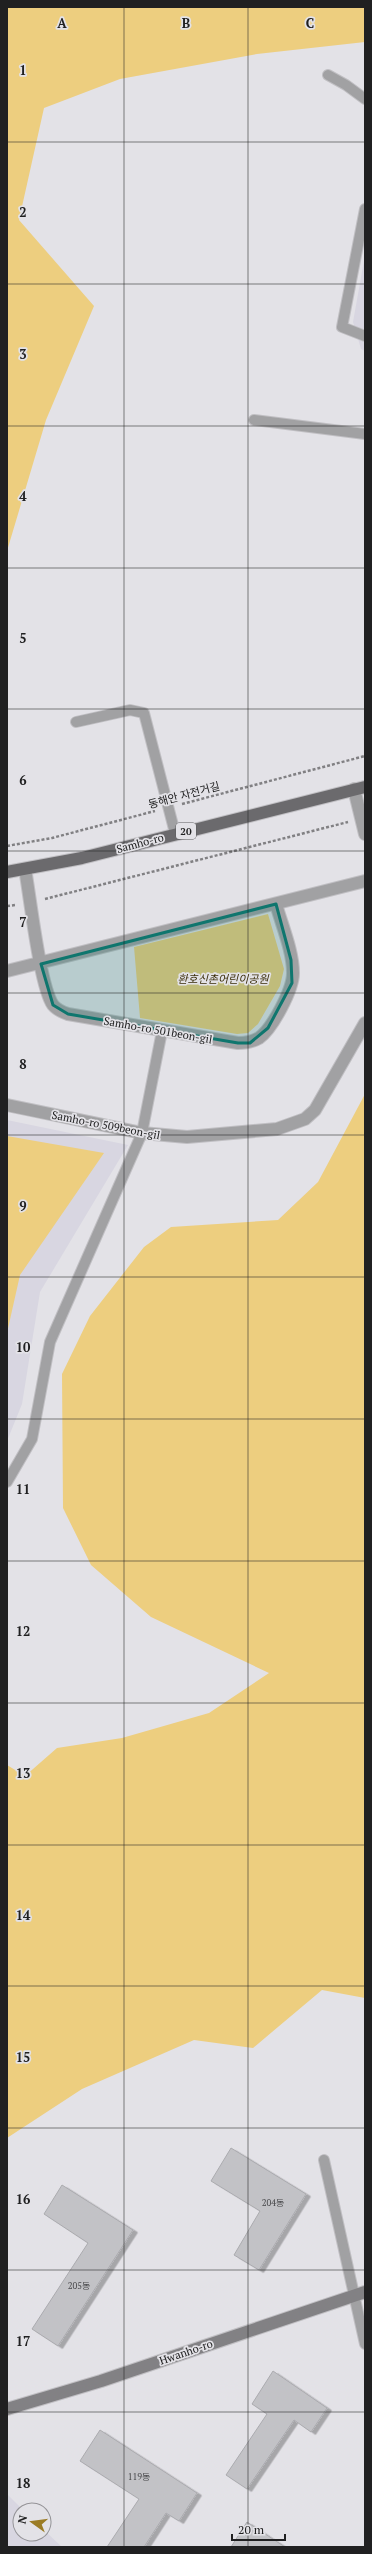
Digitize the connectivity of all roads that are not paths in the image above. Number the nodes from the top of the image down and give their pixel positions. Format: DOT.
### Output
graph roads {
  1 [pos="328,76"];
  2 [pos="365,99"];
  3 [pos="365,209"];
  4 [pos="365,336"];
  5 [pos="254,420"];
  6 [pos="365,434"];
  7 [pos="76,722"];
  8 [pos="360,788"];
  9 [pos="175,833"];
  10 [pos="365,834"];
  11 [pos="25,869"];
  12 [pos="7,872"];
  13 [pos="365,881"];
  14 [pos="276,904"];
  15 [pos="41,964"];
  16 [pos="7,971"];
  17 [pos="365,1023"];
  18 [pos="162,1031"];
  19 [pos="7,1105"];
  20 [pos="142,1133"];
  21 [pos="7,1482"];
  22 [pos="324,2160"];
  23 [pos="360,2294"];
  24 [pos="365,2344"];
  25 [pos="7,2409"];
  1 -- 2 [label="lane"];
  3 -- 4 [label="lane"];
  5 -- 6 [label="lane"];
  7 -- 9 [label="lane"];
  8 -- 9 [label="main road, Samho-ro / 20"];
  8 -- 10 [label="street"];
  9 -- 11 [label="main road, Samho-ro / 20"];
  11 -- 12 [label="main road, Samho-ro / 20"];
  11 -- 15 [label="street, Samho-ro 501beon-gil"];
  13 -- 14 [label="street"];
  14 -- 15 [label="street"];
  14 -- 18 [label="street, Samho-ro 501beon-gil"];
  15 -- 16 [label="street"];
  15 -- 18 [label="street, Samho-ro 501beon-gil"];
  17 -- 20 [label="street, Samho-ro 509beon-gil"];
  18 -- 20 [label="lane"];
  19 -- 20 [label="street, Samho-ro 509beon-gil"];
  20 -- 21 [label="lane"];
  22 -- 23 [label="lane"];
  23 -- 24 [label="lane"];
  23 -- 25 [label="street, Hwanho-ro"];
}
